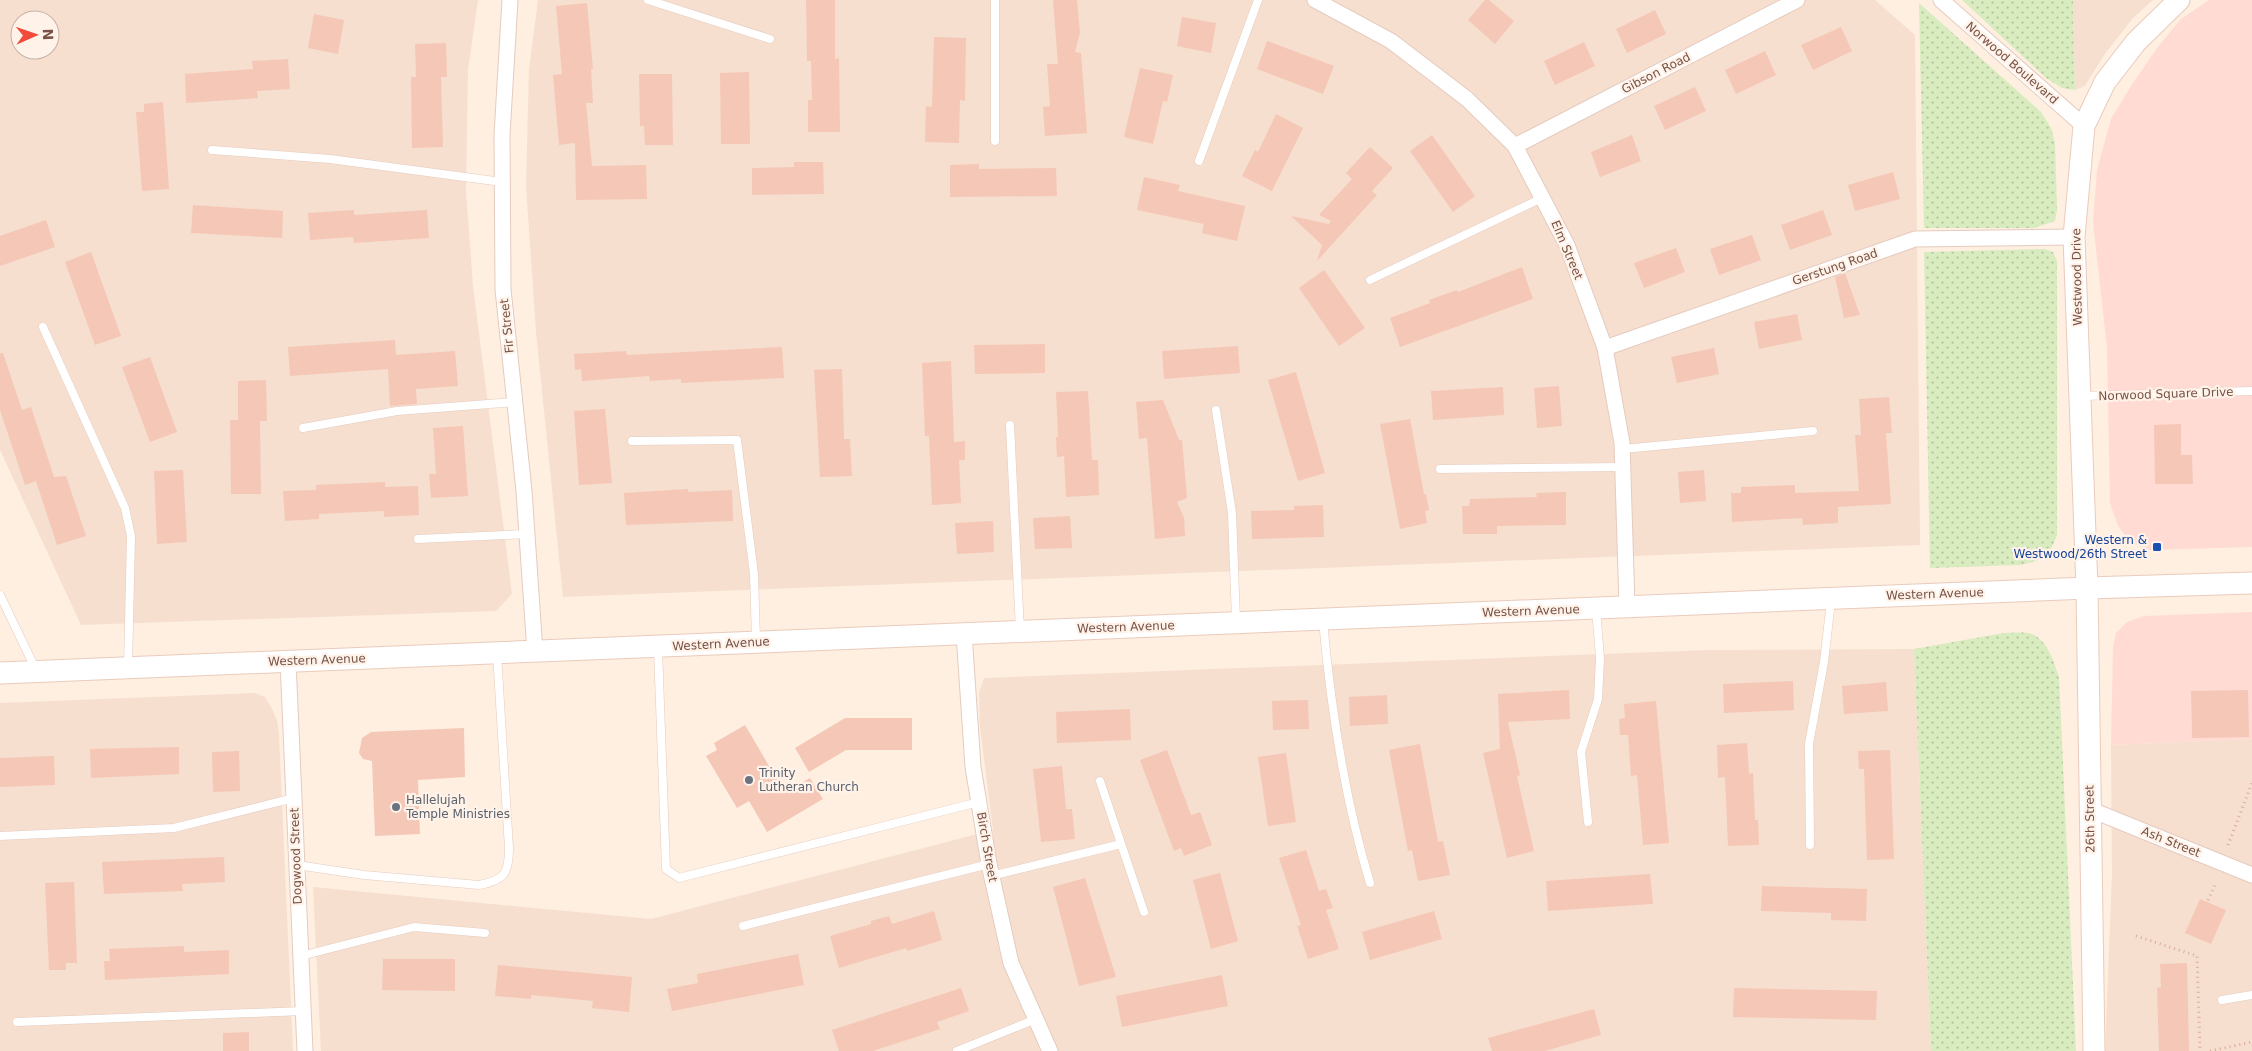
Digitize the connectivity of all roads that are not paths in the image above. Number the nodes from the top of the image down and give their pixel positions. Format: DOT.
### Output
graph roads {
  1 [pos="510,0"];
  2 [pos="648,0"];
  3 [pos="996,0"];
  4 [pos="1258,0"];
  5 [pos="1315,0"];
  6 [pos="1797,0"];
  7 [pos="1940,0"];
  8 [pos="2179,0"];
  9 [pos="770,39"];
  10 [pos="2084,126"];
  11 [pos="995,141"];
  12 [pos="1516,146"];
  13 [pos="212,150"];
  14 [pos="1199,161"];
  15 [pos="502,182"];
  16 [pos="1542,198"];
  17 [pos="2074,237"];
  18 [pos="1370,280"];
  19 [pos="43,327"];
  20 [pos="1605,348"];
  21 [pos="2252,391"];
  22 [pos="2080,396"];
  23 [pos="515,402"];
  24 [pos="1216,410"];
  25 [pos="1010,425"];
  26 [pos="303,428"];
  27 [pos="1813,432"];
  28 [pos="632,442"];
  29 [pos="1622,449"];
  30 [pos="1623,467"];
  31 [pos="1440,469"];
  32 [pos="527,534"];
  33 [pos="418,540"];
  34 [pos="2252,583"];
  35 [pos="2087,588"];
  36 [pos="1,597"];
  37 [pos="1831,599"];
  38 [pos="1627,607"];
  39 [pos="0,608"];
  40 [pos="1596,609"];
  41 [pos="1323,619"];
  42 [pos="1236,622"];
  43 [pos="1020,631"];
  44 [pos="964,633"];
  45 [pos="756,642"];
  46 [pos="658,646"];
  47 [pos="535,652"];
  48 [pos="497,653"];
  49 [pos="288,661"];
  50 [pos="128,668"];
  51 [pos="37,672"];
  52 [pos="0,673"];
  53 [pos="1100,781"];
  54 [pos="294,798"];
  55 [pos="979,802"];
  56 [pos="2090,809"];
  57 [pos="1588,822"];
  58 [pos="0,836"];
  59 [pos="1121,844"];
  60 [pos="1810,845"];
  61 [pos="297,865"];
  62 [pos="990,870"];
  63 [pos="2252,875"];
  64 [pos="1370,883"];
  65 [pos="1144,912"];
  66 [pos="743,926"];
  67 [pos="485,933"];
  68 [pos="301,956"];
  69 [pos="2252,995"];
  70 [pos="2222,1000"];
  71 [pos="303,1010"];
  72 [pos="1036,1019"];
  73 [pos="17,1022"];
  74 [pos="305,1051"];
  75 [pos="957,1051"];
  76 [pos="1050,1051"];
  77 [pos="2094,1051"];
  1 -- 15 [label="street, Fir Street"];
  2 -- 9 [label="lane"];
  3 -- 11 [label="lane"];
  4 -- 14 [label="lane"];
  5 -- 12 [label="street, Elm Street"];
  6 -- 12 [label="street, Gibson Road"];
  7 -- 10 [label="street, Norwood Boulevard"];
  8 -- 10 [label="main road, Westwood Drive"];
  10 -- 17 [label="main road, Westwood Drive"];
  12 -- 16 [label="street, Elm Street"];
  13 -- 15 [label="lane"];
  15 -- 23 [label="street, Fir Street"];
  16 -- 18 [label="lane"];
  16 -- 20 [label="street, Elm Street"];
  17 -- 20 [label="street, Gerstung Road"];
  17 -- 22 [label="main road, Westwood Drive"];
  19 -- 50 [label="lane"];
  20 -- 29 [label="street, Elm Street"];
  21 -- 22 [label="lane, Norwood Square Drive"];
  22 -- 35 [label="main road, Westwood Drive"];
  23 -- 26 [label="lane"];
  23 -- 32 [label="street, Fir Street"];
  24 -- 42 [label="lane"];
  25 -- 43 [label="lane"];
  27 -- 29 [label="lane"];
  28 -- 45 [label="lane"];
  29 -- 30 [label="street, Elm Street"];
  30 -- 31 [label="lane"];
  30 -- 38 [label="street, Elm Street"];
  32 -- 33 [label="lane"];
  32 -- 47 [label="street, Fir Street"];
  34 -- 35 [label="main road, Western Avenue"];
  35 -- 37 [label="main road, Western Avenue"];
  35 -- 56 [label="main road, 26th Street"];
  36 -- 39 [label="lane"];
  36 -- 51 [label="lane"];
  37 -- 38 [label="main road, Western Avenue"];
  37 -- 60 [label="lane"];
  38 -- 40 [label="main road, Western Avenue"];
  40 -- 41 [label="main road, Western Avenue"];
  40 -- 57 [label="lane"];
  41 -- 42 [label="main road, Western Avenue"];
  41 -- 64 [label="lane"];
  42 -- 43 [label="main road, Western Avenue"];
  43 -- 44 [label="main road, Western Avenue"];
  44 -- 45 [label="main road, Western Avenue"];
  44 -- 55 [label="street, Birch Street"];
  45 -- 46 [label="main road, Western Avenue"];
  46 -- 47 [label="main road, Western Avenue"];
  46 -- 55 [label="lane"];
  47 -- 48 [label="main road, Western Avenue"];
  48 -- 49 [label="main road, Western Avenue"];
  48 -- 61 [label="lane"];
  49 -- 50 [label="main road, Western Avenue"];
  49 -- 54 [label="street, Dogwood Street"];
  50 -- 51 [label="main road, Western Avenue"];
  51 -- 52 [label="main road, Western Avenue"];
  53 -- 59 [label="lane"];
  54 -- 58 [label="lane"];
  54 -- 61 [label="street, Dogwood Street"];
  55 -- 62 [label="street, Birch Street"];
  56 -- 63 [label="street, Ash Street"];
  56 -- 77 [label="main road, 26th Street"];
  59 -- 62 [label="lane"];
  59 -- 65 [label="lane"];
  61 -- 68 [label="street, Dogwood Street"];
  62 -- 66 [label="lane"];
  62 -- 72 [label="street, Birch Street"];
  67 -- 68 [label="lane"];
  68 -- 71 [label="street, Dogwood Street"];
  69 -- 70 [label="lane"];
  71 -- 73 [label="lane"];
  71 -- 74 [label="street, Dogwood Street"];
  72 -- 75 [label="lane"];
  72 -- 76 [label="street, Birch Street"];
}
